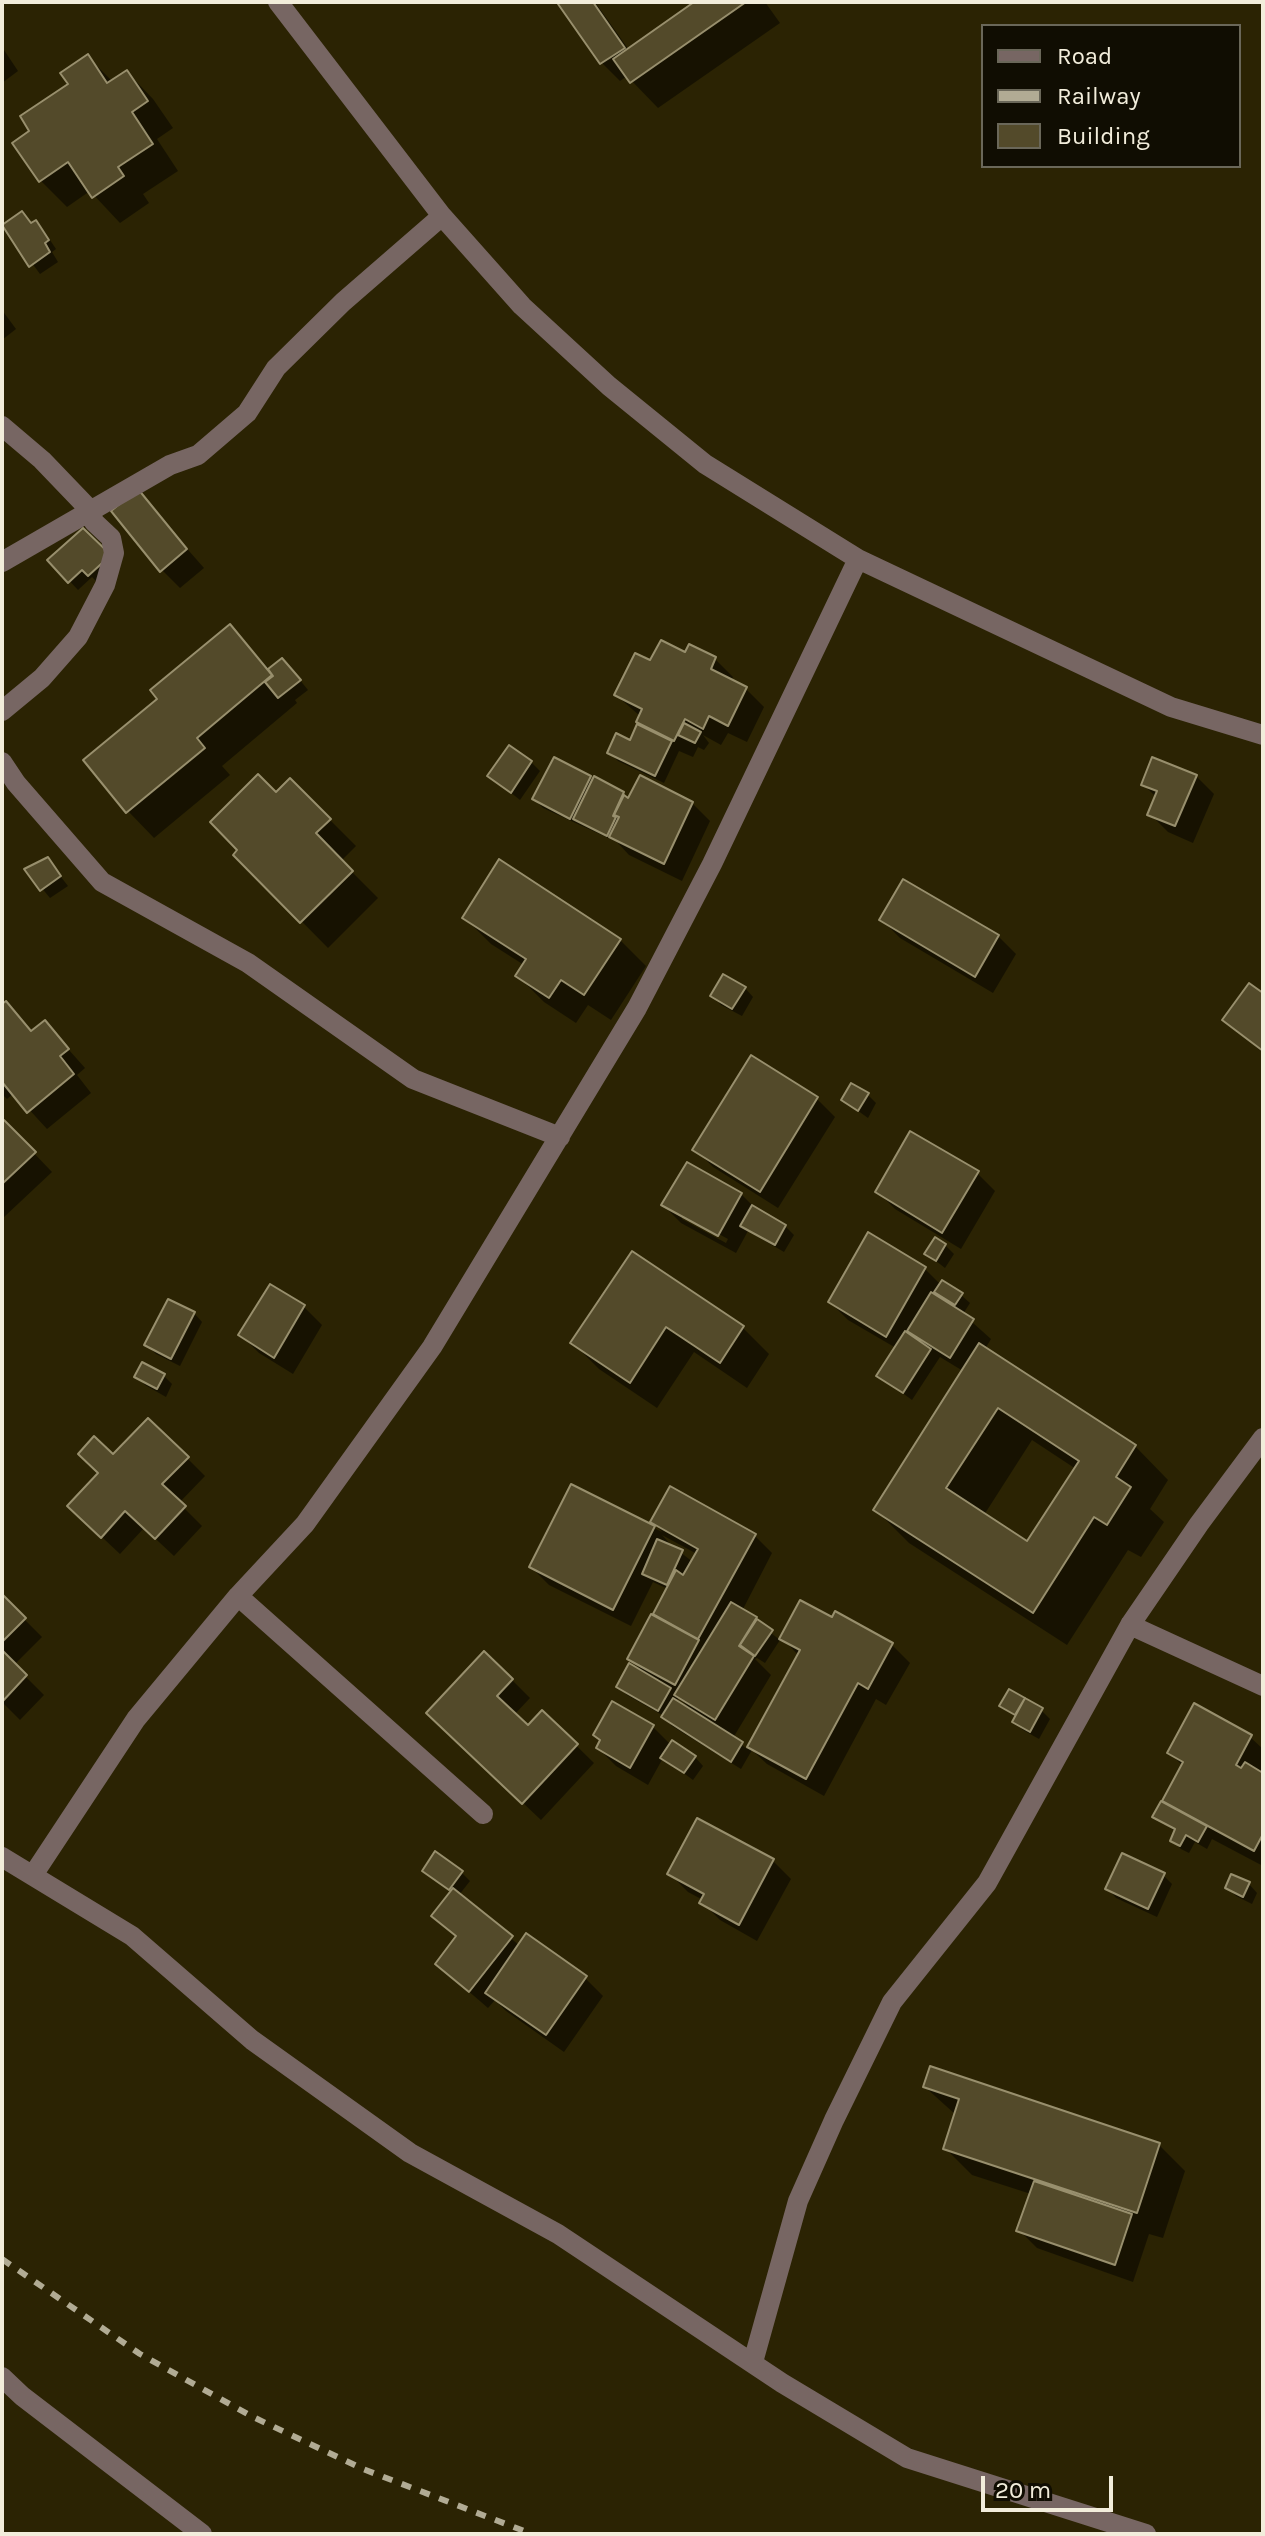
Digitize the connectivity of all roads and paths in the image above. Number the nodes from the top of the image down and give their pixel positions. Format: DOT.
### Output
graph roads {
  1 [pos="278,2"];
  2 [pos="442,216"];
  3 [pos="2,426"];
  4 [pos="90,510"];
  5 [pos="858,559"];
  6 [pos="2,562"];
  7 [pos="2,711"];
  8 [pos="1263,735"];
  9 [pos="2,762"];
  10 [pos="560,1137"];
  11 [pos="1263,1438"];
  12 [pos="238,1596"];
  13 [pos="1130,1625"];
  14 [pos="1263,1686"];
  15 [pos="483,1814"];
  16 [pos="2,1857"];
  17 [pos="33,1875"];
  18 [pos="753,2362"];
  19 [pos="2,2377"];
  20 [pos="202,2534"];
  21 [pos="1146,2534"];
  1 -- 2 [label="street"];
  2 -- 4 [label="street"];
  2 -- 5 [label="street"];
  3 -- 4 [label="street"];
  4 -- 6 [label="street"];
  4 -- 7 [label="street"];
  5 -- 8 [label="street"];
  5 -- 10 [label="street"];
  9 -- 10 [label="street"];
  10 -- 12 [label="street"];
  11 -- 13 [label="street"];
  12 -- 15 [label="street"];
  12 -- 17 [label="street"];
  13 -- 14 [label="street"];
  13 -- 18 [label="street"];
  16 -- 17 [label="street"];
  17 -- 18 [label="street"];
  18 -- 21 [label="street"];
  19 -- 20 [label="street"];
}
